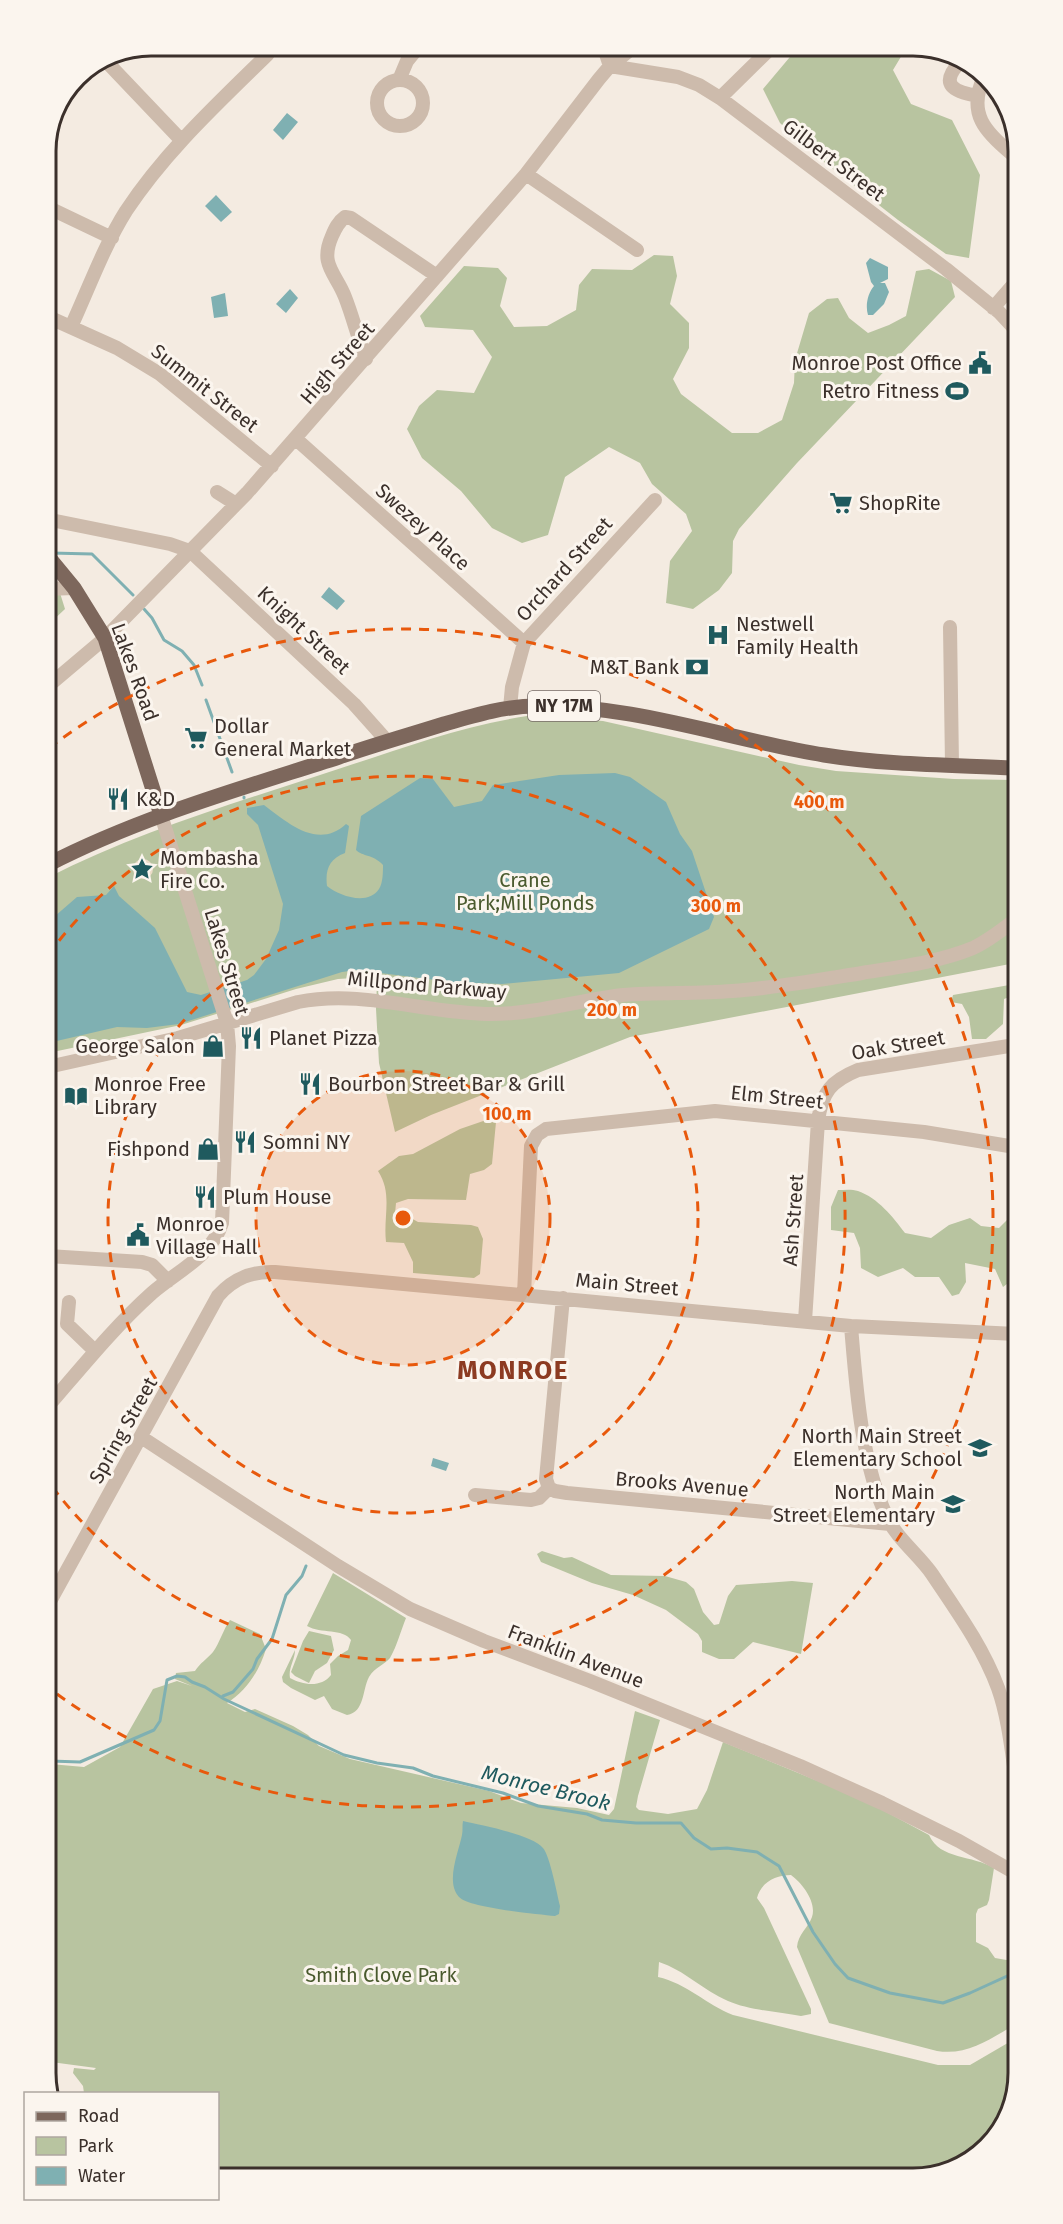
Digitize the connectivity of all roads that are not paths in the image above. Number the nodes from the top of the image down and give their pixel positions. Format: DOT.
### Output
graph roads {
  1 [pos="266,56"];
  2 [pos="411,56"];
  3 [pos="607,56"];
  4 [pos="622,56"];
  5 [pos="763,56"];
  6 [pos="110,65"];
  7 [pos="610,66"];
  8 [pos="956,66"];
  9 [pos="399,80"];
  10 [pos="982,85"];
  11 [pos="978,96"];
  12 [pos="720,98"];
  13 [pos="181,140"];
  14 [pos="1008,150"];
  15 [pos="526,174"];
  16 [pos="56,211"];
  17 [pos="112,238"];
  18 [pos="637,250"];
  19 [pos="437,276"];
  20 [pos="1008,291"];
  21 [pos="993,308"];
  22 [pos="56,320"];
  23 [pos="1008,322"];
  24 [pos="71,327"];
  25 [pos="366,359"];
  26 [pos="296,440"];
  27 [pos="272,466"];
  28 [pos="217,492"];
  29 [pos="655,500"];
  30 [pos="236,504"];
  31 [pos="56,521"];
  32 [pos="190,551"];
  33 [pos="56,566"];
  34 [pos="74,588"];
  35 [pos="56,589"];
  36 [pos="950,627"];
  37 [pos="105,638"];
  38 [pos="524,643"];
  39 [pos="56,679"];
  40 [pos="510,708"];
  41 [pos="387,741"];
  42 [pos="952,765"];
  43 [pos="1008,768"];
  44 [pos="161,815"];
  45 [pos="56,861"];
  46 [pos="1008,925"];
  47 [pos="225,1017"];
  48 [pos="1008,1046"];
  49 [pos="56,1065"];
  50 [pos="818,1121"];
  51 [pos="1008,1146"];
  52 [pos="56,1257"];
  53 [pos="236,1280"];
  54 [pos="168,1281"];
  55 [pos="524,1294"];
  56 [pos="563,1298"];
  57 [pos="69,1302"];
  58 [pos="806,1321"];
  59 [pos="851,1326"];
  60 [pos="1008,1334"];
  61 [pos="95,1351"];
  62 [pos="56,1397"];
  63 [pos="141,1437"];
  64 [pos="549,1488"];
  65 [pos="475,1495"];
  66 [pos="890,1524"];
  67 [pos="56,1591"];
  68 [pos="1008,1734"];
  69 [pos="1008,1869"];
  1 -- 13 [label="street"];
  2 -- 9 [label="street"];
  3 -- 7 [label="street"];
  4 -- 7 [label="street, High Street"];
  5 -- 12 [label="street"];
  6 -- 13 [label="street"];
  7 -- 12 [label="street, Gilbert Street"];
  7 -- 15 [label="street, High Street"];
  8 -- 11 [label="street"];
  10 -- 11 [label="street"];
  11 -- 14 [label="street"];
  12 -- 21 [label="street, Gilbert Street"];
  13 -- 17 [label="street"];
  15 -- 18 [label="street"];
  15 -- 19 [label="street, High Street"];
  16 -- 17 [label="street"];
  17 -- 24 [label="street"];
  19 -- 25 [label="street, High Street"];
  19 -- 25 [label="street"];
  20 -- 21 [label="street"];
  21 -- 23 [label="street, Gilbert Street"];
  22 -- 24 [label="street, Summit Street"];
  24 -- 27 [label="street, Summit Street"];
  25 -- 26 [label="street, High Street"];
  26 -- 27 [label="street, High Street"];
  26 -- 38 [label="street, Swezey Place"];
  27 -- 30 [label="street, High Street"];
  28 -- 30 [label="street"];
  29 -- 38 [label="street, Orchard Street"];
  30 -- 32 [label="street, High Street"];
  31 -- 32 [label="street"];
  32 -- 37 [label="street, High Street"];
  32 -- 41 [label="street, Knight Street"];
  33 -- 34 [label="main road, Lakes Road"];
  34 -- 35 [label="street"];
  34 -- 37 [label="main road, Lakes Road"];
  36 -- 42 [label="street"];
  37 -- 39 [label="street, High Street"];
  37 -- 44 [label="main road, Lakes Road"];
  38 -- 40 [label="street, Orchard Street"];
  40 -- 41 [label="main road, NY 17M"];
  40 -- 42 [label="main road, NY 17M"];
  41 -- 44 [label="main road, NY 17M"];
  42 -- 43 [label="main road, NY 17M"];
  44 -- 45 [label="main road, NY 17M"];
  44 -- 47 [label="street, Lakes Street"];
  46 -- 47 [label="street, Millpond Parkway"];
  47 -- 49 [label="street, Millpond Parkway"];
  47 -- 54 [label="street, Lakes Street"];
  48 -- 50 [label="street, Oak Street"];
  50 -- 51 [label="street, Elm Street"];
  50 -- 55 [label="street, Elm Street"];
  50 -- 58 [label="street, Ash Street"];
  52 -- 54 [label="street"];
  53 -- 55 [label="street, Main Street"];
  53 -- 63 [label="street, Spring Street"];
  54 -- 61 [label="street, Lakes Street"];
  55 -- 56 [label="street, Main Street"];
  56 -- 58 [label="street, Main Street"];
  56 -- 64 [label="street"];
  57 -- 61 [label="street"];
  58 -- 59 [label="street, Main Street"];
  59 -- 60 [label="street, Main Street"];
  59 -- 66 [label="street"];
  61 -- 62 [label="street, Lakes Street"];
  63 -- 67 [label="street, Spring Street"];
  63 -- 69 [label="street, Franklin Avenue"];
  64 -- 65 [label="street"];
  64 -- 66 [label="street, Brooks Avenue"];
  66 -- 68 [label="street"];
}
